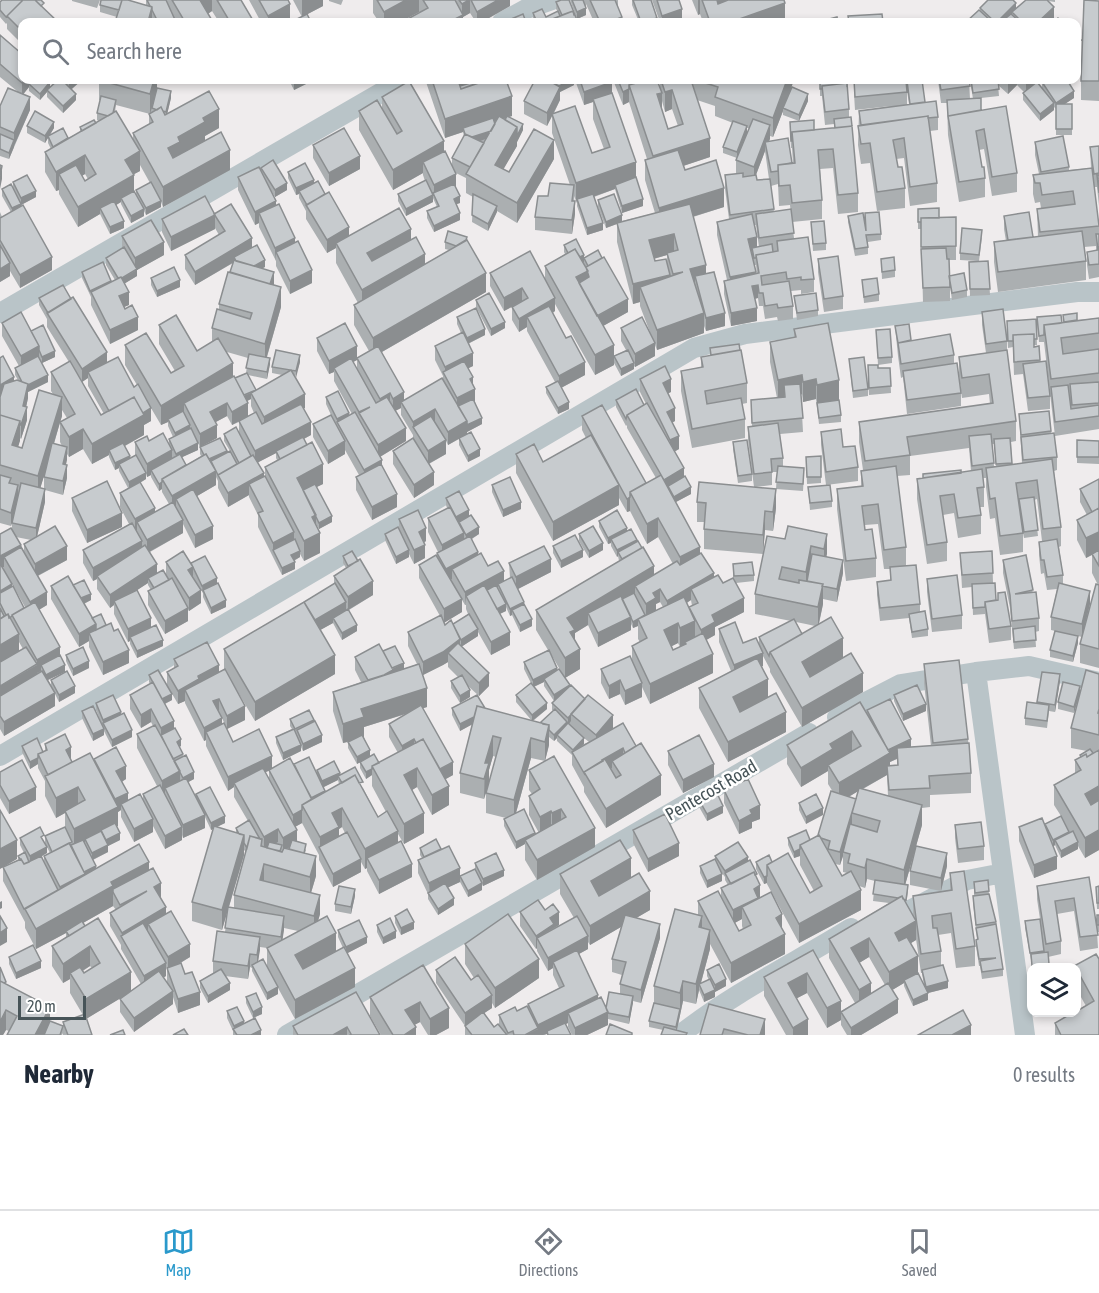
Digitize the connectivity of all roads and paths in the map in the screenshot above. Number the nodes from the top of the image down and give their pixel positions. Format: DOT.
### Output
graph roads {
  1 [pos="552,0"];
  2 [pos="524,4"];
  3 [pos="507,18"];
  4 [pos="396,84"];
  5 [pos="1099,292"];
  6 [pos="0,313"];
  7 [pos="976,672"];
  8 [pos="1099,682"];
  9 [pos="0,756"];
  10 [pos="1004,873"];
  11 [pos="685,1031"];
  12 [pos="287,1035"];
  13 [pos="1025,1035"];
  1 -- 2 [label="street"];
  2 -- 3 [label="street"];
  4 -- 6 [label="street"];
  5 -- 9 [label="street"];
  7 -- 8 [label="street, Pentecost Road"];
  7 -- 10 [label="street"];
  7 -- 12 [label="street, Pentecost Road"];
  10 -- 11 [label="street"];
  10 -- 13 [label="street"];
}
